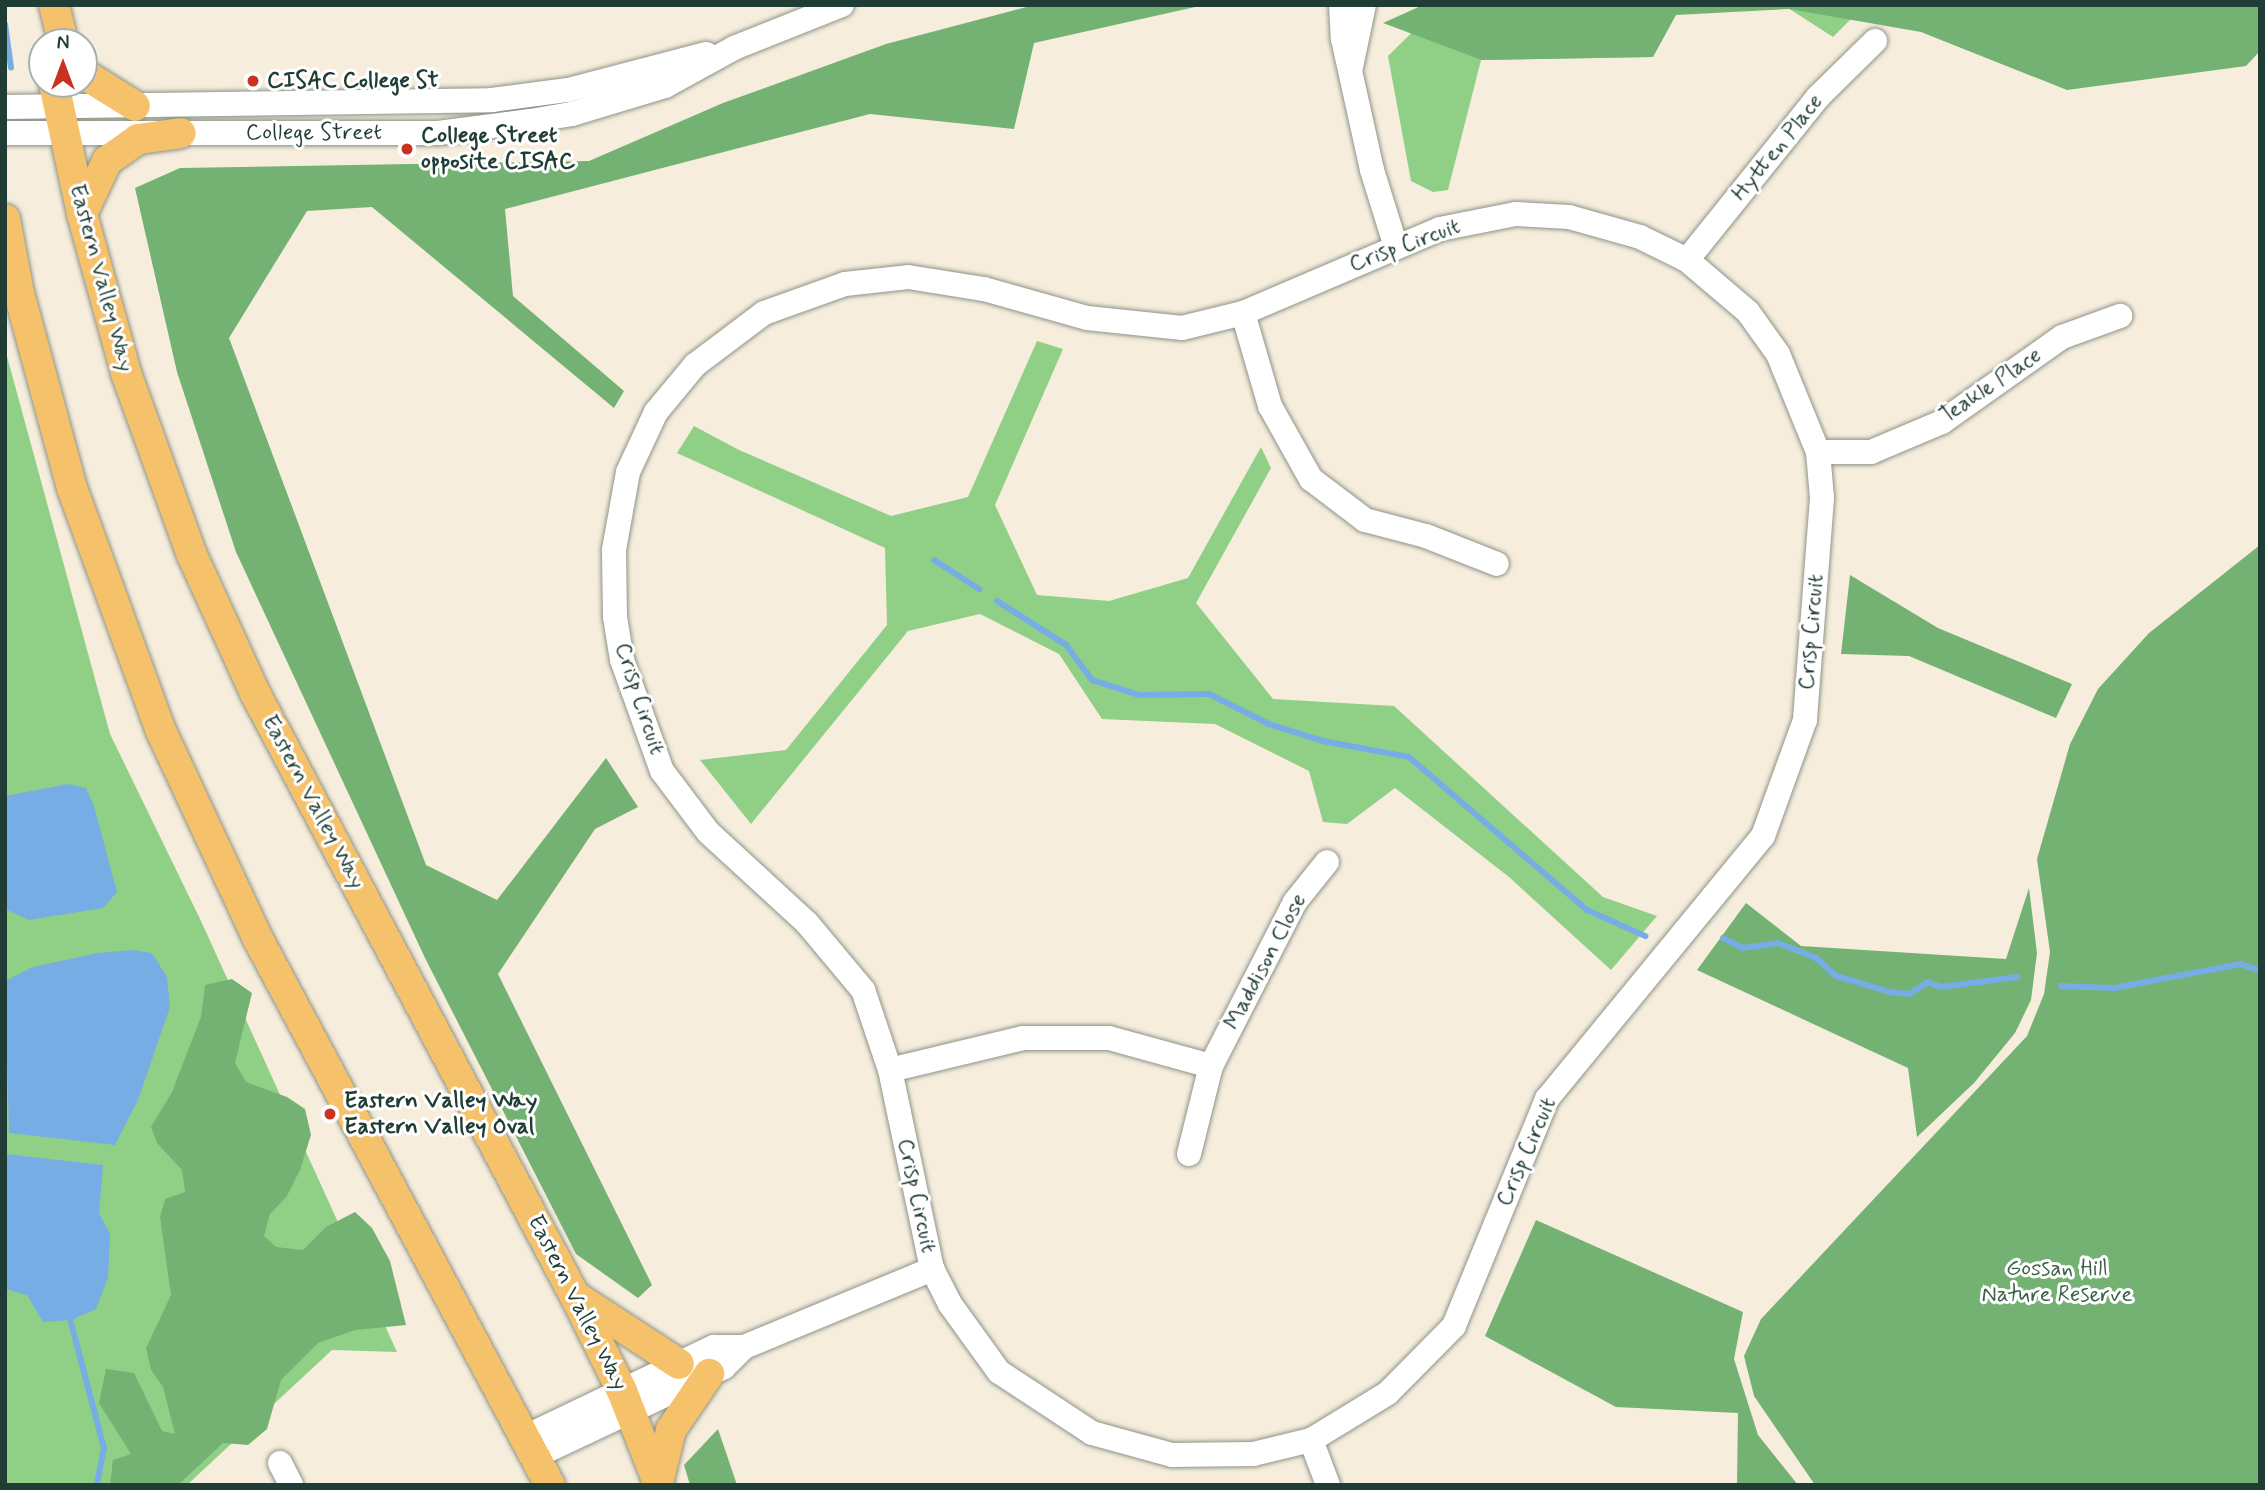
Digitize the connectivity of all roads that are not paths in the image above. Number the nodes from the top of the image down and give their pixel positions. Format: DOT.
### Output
graph roads {
  1 [pos="37,5"];
  2 [pos="54,5"];
  3 [pos="842,5"];
  4 [pos="1341,5"];
  5 [pos="1364,5"];
  6 [pos="42,28"];
  7 [pos="60,28"];
  8 [pos="1875,41"];
  9 [pos="734,48"];
  10 [pos="1351,68"];
  11 [pos="98,83"];
  12 [pos="135,106"];
  13 [pos="5,107"];
  14 [pos="59,108"];
  15 [pos="5,133"];
  16 [pos="181,133"];
  17 [pos="82,214"];
  18 [pos="5,219"];
  19 [pos="1396,247"];
  20 [pos="1687,260"];
  21 [pos="1243,313"];
  22 [pos="2120,316"];
  23 [pos="1818,452"];
  24 [pos="1497,564"];
  25 [pos="1327,862"];
  26 [pos="1211,1066"];
  27 [pos="890,1070"];
  28 [pos="1189,1154"];
  29 [pos="932,1269"];
  30 [pos="575,1296"];
  31 [pos="744,1348"];
  32 [pos="679,1364"];
  33 [pos="709,1374"];
  34 [pos="626,1401"];
  35 [pos="1311,1440"];
  36 [pos="532,1446"];
  37 [pos="658,1484"];
  38 [pos="550,1485"];
  39 [pos="1328,1485"];
  1 -- 6 [label="main road"];
  2 -- 7 [label="main road"];
  3 -- 9 [label="street, College Street"];
  4 -- 10 [label="street"];
  5 -- 10 [label="street"];
  8 -- 20 [label="street, Hytten Place"];
  9 -- 12 [label="street, College Street"];
  9 -- 16 [label="street, College Street"];
  10 -- 19 [label="street"];
  11 -- 12 [label="main road"];
  12 -- 14 [label="street, College Street"];
  13 -- 14 [label="street, College Street"];
  14 -- 15 [label="street, College Street"];
  14 -- 16 [label="street, College Street"];
  14 -- 17 [label="main road, Eastern Valley Way"];
  16 -- 17 [label="main road"];
  17 -- 30 [label="main road, Eastern Valley Way"];
  18 -- 36 [label="main road"];
  19 -- 20 [label="street, Crisp Circuit"];
  19 -- 21 [label="street, Crisp Circuit"];
  20 -- 23 [label="street, Crisp Circuit"];
  21 -- 24 [label="street"];
  21 -- 27 [label="street, Crisp Circuit"];
  22 -- 23 [label="street, Teakle Place"];
  23 -- 35 [label="street, Crisp Circuit"];
  25 -- 26 [label="street, Maddison Close"];
  26 -- 27 [label="street"];
  26 -- 28 [label="street, Maddison Close"];
  27 -- 29 [label="street, Crisp Circuit"];
  29 -- 31 [label="street, Crisp Circuit"];
  29 -- 35 [label="street, Crisp Circuit"];
  30 -- 32 [label="main road"];
  30 -- 34 [label="main road, Eastern Valley Way"];
  31 -- 32 [label="street, Crisp Circuit"];
  31 -- 33 [label="street, Crisp Circuit"];
  32 -- 34 [label="street, Crisp Circuit"];
  33 -- 34 [label="street, Crisp Circuit"];
  33 -- 37 [label="main road"];
  34 -- 36 [label="street, Crisp Circuit"];
  34 -- 37 [label="main road, Eastern Valley Way"];
  35 -- 39 [label="street"];
  36 -- 38 [label="main road"];
}
